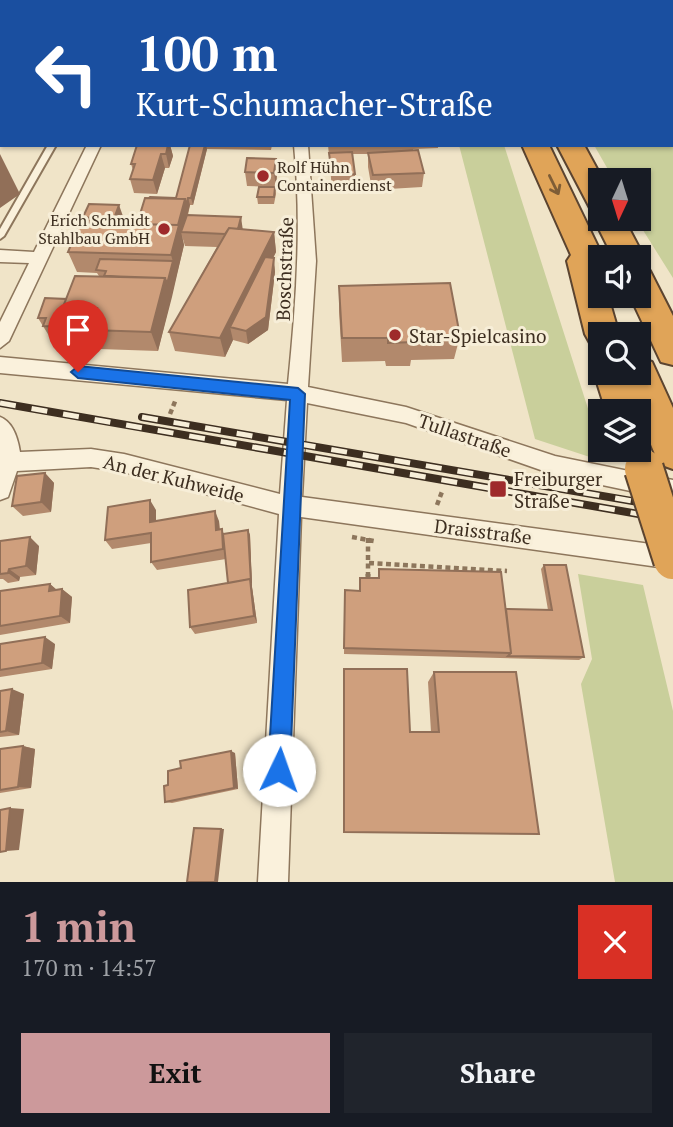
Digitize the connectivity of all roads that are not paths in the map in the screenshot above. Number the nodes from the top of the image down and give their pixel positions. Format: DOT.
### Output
graph roads {
  1 [pos="51,147"];
  2 [pos="93,147"];
  3 [pos="301,147"];
  4 [pos="536,147"];
  5 [pos="571,147"];
  6 [pos="588,179"];
  7 [pos="574,225"];
  8 [pos="0,236"];
  9 [pos="0,256"];
  10 [pos="588,257"];
  11 [pos="41,258"];
  12 [pos="651,301"];
  13 [pos="651,305"];
  14 [pos="599,322"];
  15 [pos="673,337"];
  16 [pos="0,341"];
  17 [pos="673,352"];
  18 [pos="0,365"];
  19 [pos="642,385"];
  20 [pos="298,394"];
  21 [pos="0,426"];
  22 [pos="11,462"];
  23 [pos="657,465"];
  24 [pos="0,490"];
  25 [pos="292,506"];
  26 [pos="673,559"];
  27 [pos="274,882"];
  1 -- 8 [label="lane"];
  2 -- 11 [label="street"];
  3 -- 20 [label="street, Boschstraße"];
  4 -- 7 [label="highway, one-way"];
  5 -- 6 [label="highway"];
  7 -- 10 [label="highway"];
  7 -- 14 [label="highway"];
  9 -- 11 [label="street"];
  11 -- 16 [label="street"];
  12 -- 15 [label="highway"];
  13 -- 17 [label="highway"];
  18 -- 20 [label="street, Tullastraße"];
  19 -- 23 [label="highway"];
  20 -- 23 [label="street, Tullastraße"];
  20 -- 25 [label="street"];
  21 -- 22 [label="street"];
  22 -- 24 [label="street"];
  22 -- 25 [label="street, An der Kuhweide"];
  23 -- 26 [label="highway, bridge"];
  25 -- 26 [label="street, Draisstraße"];
  25 -- 27 [label="street"];
}
